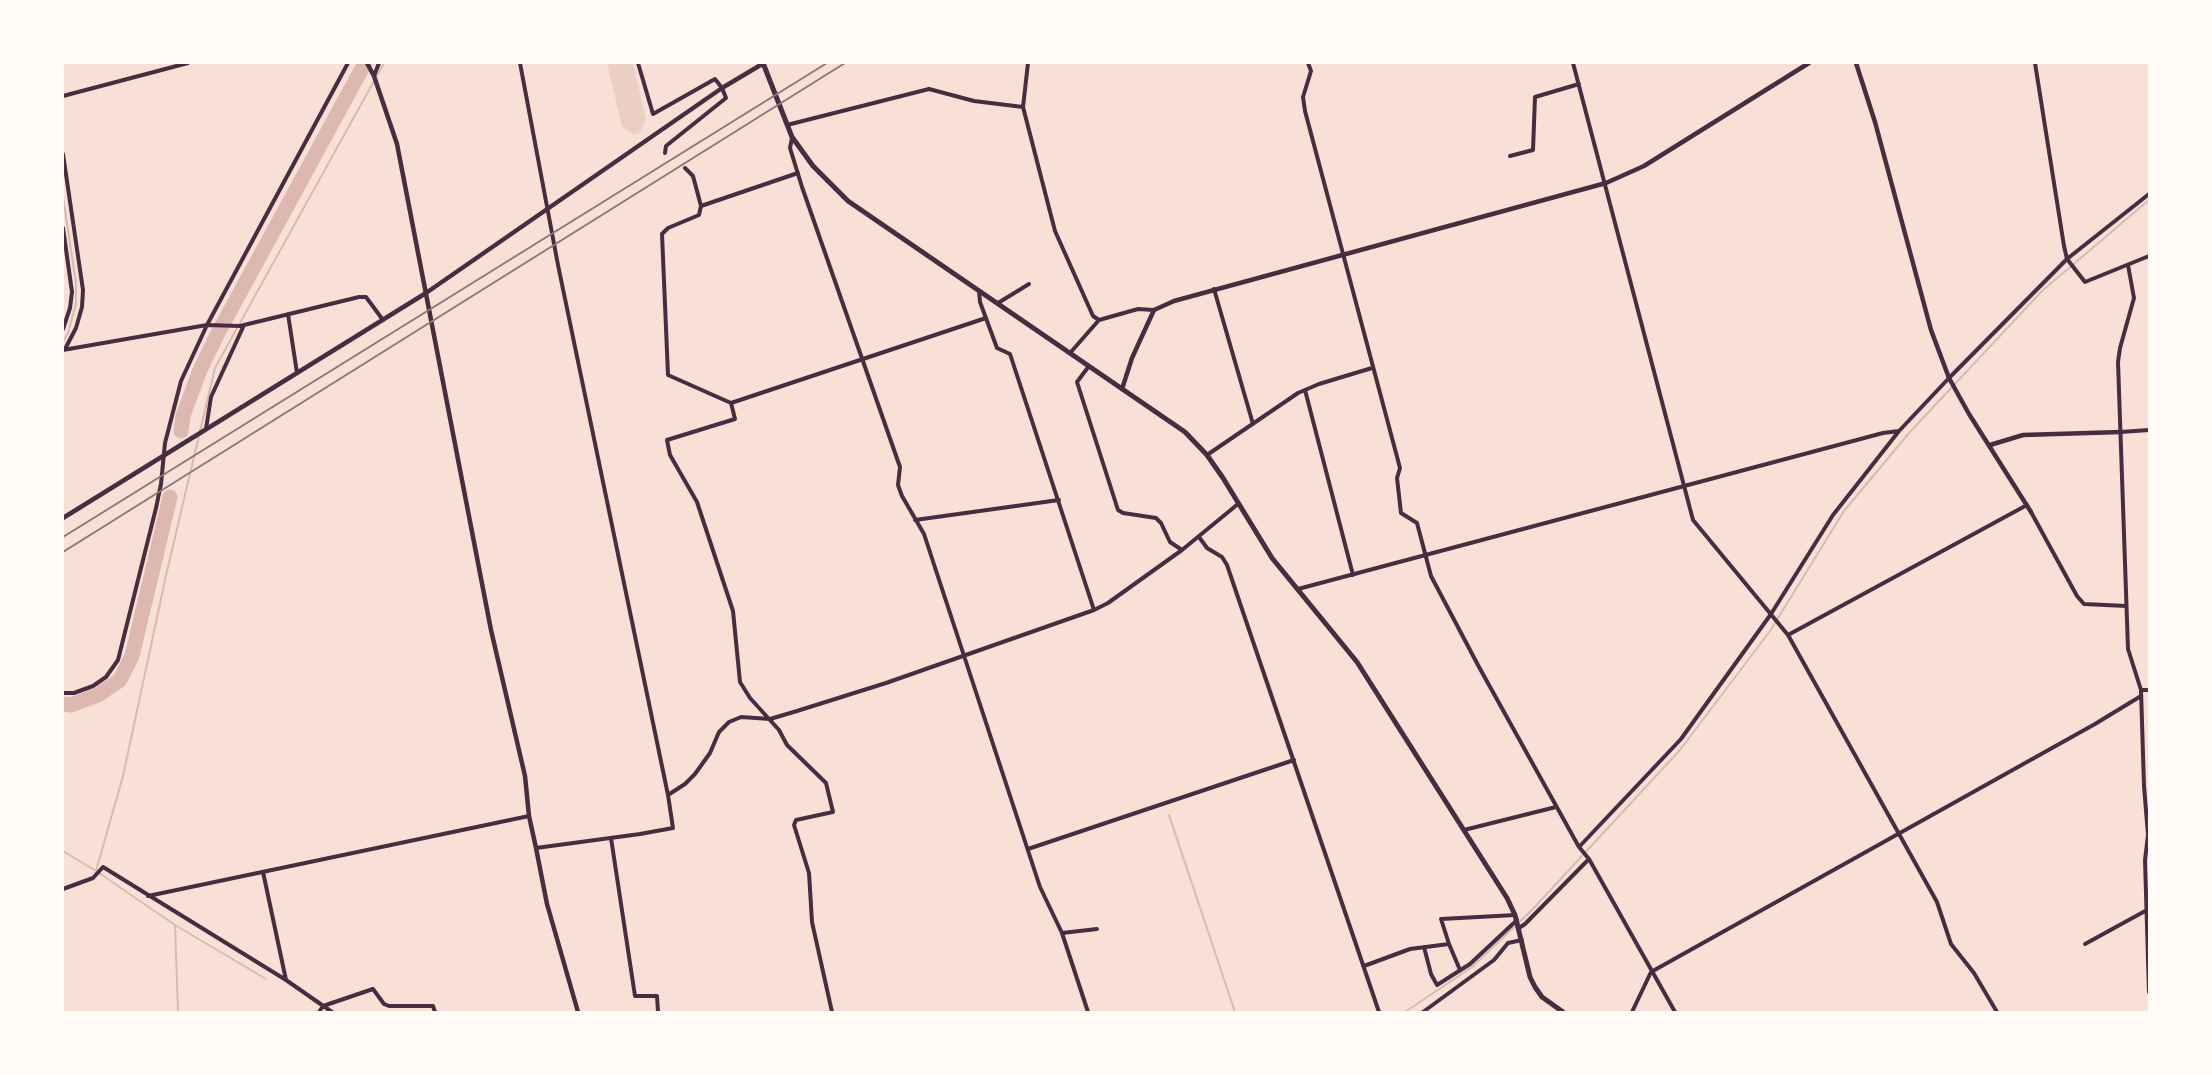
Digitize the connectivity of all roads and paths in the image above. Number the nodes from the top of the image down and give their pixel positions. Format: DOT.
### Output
graph roads {
  1 [pos="188,63"];
  2 [pos="348,63"];
  3 [pos="367,63"];
  4 [pos="379,63"];
  5 [pos="520,63"];
  6 [pos="638,63"];
  7 [pos="763,63"];
  8 [pos="1028,63"];
  9 [pos="1308,63"];
  10 [pos="1573,63"];
  11 [pos="1809,63"];
  12 [pos="1856,63"];
  13 [pos="2035,63"];
  14 [pos="374,76"];
  15 [pos="1579,84"];
  16 [pos="722,88"];
  17 [pos="63,96"];
  18 [pos="1023,107"];
  19 [pos="786,125"];
  20 [pos="792,137"];
  21 [pos="664,153"];
  22 [pos="63,154"];
  23 [pos="1510,156"];
  24 [pos="685,168"];
  25 [pos="798,173"];
  26 [pos="1606,183"];
  27 [pos="2149,194"];
  28 [pos="701,206"];
  29 [pos="549,210"];
  30 [pos="63,228"];
  31 [pos="1343,254"];
  32 [pos="2149,256"];
  33 [pos="2067,258"];
  34 [pos="2128,265"];
  35 [pos="1029,284"];
  36 [pos="1213,289"];
  37 [pos="978,290"];
  38 [pos="426,293"];
  39 [pos="998,303"];
  40 [pos="1154,310"];
  41 [pos="288,314"];
  42 [pos="986,318"];
  43 [pos="383,320"];
  44 [pos="1099,321"];
  45 [pos="207,325"];
  46 [pos="242,325"];
  47 [pos="63,329"];
  48 [pos="64,350"];
  49 [pos="1070,353"];
  50 [pos="863,360"];
  51 [pos="1089,366"];
  52 [pos="1372,368"];
  53 [pos="297,373"];
  54 [pos="1949,378"];
  55 [pos="1122,389"];
  56 [pos="1305,390"];
  57 [pos="731,403"];
  58 [pos="1253,424"];
  59 [pos="206,429"];
  60 [pos="2149,430"];
  61 [pos="1899,431"];
  62 [pos="2121,432"];
  63 [pos="1990,445"];
  64 [pos="164,455"];
  65 [pos="1207,455"];
  66 [pos="1685,485"];
  67 [pos="1059,500"];
  68 [pos="1238,504"];
  69 [pos="2028,504"];
  70 [pos="2031,512"];
  71 [pos="63,518"];
  72 [pos="915,520"];
  73 [pos="1199,537"];
  74 [pos="1182,550"];
  75 [pos="1424,557"];
  76 [pos="1353,575"];
  77 [pos="1297,590"];
  78 [pos="2126,606"];
  79 [pos="1094,610"];
  80 [pos="1771,614"];
  81 [pos="1788,635"];
  82 [pos="966,656"];
  83 [pos="2149,690"];
  84 [pos="2141,692"];
  85 [pos="63,693"];
  86 [pos="770,719"];
  87 [pos="1294,760"];
  88 [pos="668,795"];
  89 [pos="1557,807"];
  90 [pos="529,816"];
  91 [pos="1464,830"];
  92 [pos="1898,834"];
  93 [pos="611,838"];
  94 [pos="1579,847"];
  95 [pos="536,848"];
  96 [pos="1028,849"];
  97 [pos="1589,859"];
  98 [pos="263,872"];
  99 [pos="63,889"];
  100 [pos="148,896"];
  101 [pos="2147,910"];
  102 [pos="1516,918"];
  103 [pos="1519,928"];
  104 [pos="1097,929"];
  105 [pos="2148,930"];
  106 [pos="1062,933"];
  107 [pos="1522,940"];
  108 [pos="1449,944"];
  109 [pos="2085,944"];
  110 [pos="1424,947"];
  111 [pos="1364,966"];
  112 [pos="1460,970"];
  113 [pos="1651,972"];
  114 [pos="286,980"];
  115 [pos="2149,992"];
  116 [pos="323,1006"];
  117 [pos="319,1012"];
  118 [pos="332,1012"];
  119 [pos="435,1012"];
  120 [pos="578,1012"];
  121 [pos="658,1012"];
  122 [pos="832,1012"];
  123 [pos="1088,1012"];
  124 [pos="1379,1012"];
  125 [pos="1423,1012"];
  126 [pos="1563,1012"];
  127 [pos="1632,1012"];
  128 [pos="1675,1012"];
  129 [pos="1997,1012"];
  1 -- 17 [label="street"];
  2 -- 45 [label="street"];
  3 -- 14 [label="street"];
  4 -- 14 [label="street"];
  5 -- 29 [label="street"];
  6 -- 16 [label="street"];
  7 -- 16 [label="street"];
  7 -- 19 [label="main road"];
  8 -- 18 [label="street"];
  9 -- 31 [label="street"];
  10 -- 15 [label="street"];
  11 -- 26 [label="street"];
  12 -- 54 [label="street"];
  13 -- 33 [label="street"];
  14 -- 38 [label="street"];
  15 -- 23 [label="street"];
  15 -- 26 [label="street"];
  16 -- 21 [label="street"];
  16 -- 29 [label="street"];
  18 -- 19 [label="street"];
  18 -- 44 [label="street"];
  19 -- 20 [label="main road"];
  20 -- 25 [label="street"];
  20 -- 37 [label="main road"];
  22 -- 48 [label="street"];
  24 -- 28 [label="street"];
  25 -- 28 [label="street"];
  25 -- 50 [label="street"];
  26 -- 31 [label="street"];
  26 -- 66 [label="street"];
  27 -- 33 [label="street"];
  28 -- 57 [label="street"];
  29 -- 38 [label="street"];
  29 -- 88 [label="street"];
  30 -- 47 [label="street"];
  31 -- 36 [label="street"];
  31 -- 52 [label="street"];
  32 -- 34 [label="street"];
  33 -- 34 [label="street"];
  33 -- 54 [label="street"];
  34 -- 62 [label="street"];
  35 -- 39 [label="street"];
  36 -- 40 [label="street"];
  36 -- 58 [label="street"];
  37 -- 39 [label="main road"];
  37 -- 42 [label="street"];
  38 -- 43 [label="street"];
  38 -- 90 [label="street"];
  39 -- 49 [label="main road"];
  40 -- 44 [label="street"];
  40 -- 55 [label="street"];
  41 -- 43 [label="street"];
  41 -- 46 [label="street"];
  41 -- 53 [label="street"];
  42 -- 50 [label="street"];
  42 -- 67 [label="street"];
  43 -- 53 [label="street"];
  44 -- 49 [label="street"];
  45 -- 46 [label="street"];
  45 -- 48 [label="street"];
  45 -- 64 [label="street"];
  46 -- 59 [label="street"];
  49 -- 51 [label="main road"];
  50 -- 57 [label="street"];
  50 -- 72 [label="street"];
  51 -- 55 [label="main road"];
  51 -- 74 [label="street"];
  52 -- 56 [label="street"];
  52 -- 75 [label="street"];
  53 -- 59 [label="street"];
  54 -- 61 [label="street"];
  54 -- 63 [label="street"];
  55 -- 65 [label="main road"];
  56 -- 58 [label="street"];
  56 -- 76 [label="street"];
  57 -- 86 [label="street"];
  58 -- 65 [label="street"];
  59 -- 64 [label="street"];
  60 -- 62 [label="street"];
  61 -- 66 [label="street"];
  61 -- 80 [label="street"];
  62 -- 63 [label="street"];
  62 -- 78 [label="street"];
  63 -- 69 [label="street"];
  64 -- 71 [label="street"];
  64 -- 85 [label="street"];
  65 -- 68 [label="main road"];
  66 -- 75 [label="street"];
  66 -- 80 [label="street"];
  67 -- 72 [label="street"];
  67 -- 79 [label="street"];
  68 -- 73 [label="street"];
  68 -- 77 [label="main road"];
  69 -- 70 [label="street"];
  69 -- 81 [label="street"];
  70 -- 78 [label="street"];
  72 -- 82 [label="street"];
  73 -- 74 [label="street"];
  73 -- 87 [label="street"];
  74 -- 79 [label="street"];
  75 -- 76 [label="street"];
  75 -- 89 [label="street"];
  76 -- 77 [label="street"];
  77 -- 91 [label="main road"];
  78 -- 84 [label="street"];
  79 -- 82 [label="street"];
  80 -- 81 [label="street"];
  80 -- 94 [label="street"];
  81 -- 92 [label="street"];
  82 -- 86 [label="street"];
  82 -- 96 [label="street"];
  83 -- 84 [label="street"];
  84 -- 92 [label="street"];
  84 -- 101 [label="street"];
  86 -- 88 [label="street"];
  86 -- 122 [label="street"];
  87 -- 96 [label="street"];
  87 -- 111 [label="street"];
  88 -- 93 [label="street"];
  89 -- 91 [label="street"];
  89 -- 94 [label="street"];
  90 -- 95 [label="street"];
  90 -- 98 [label="street"];
  91 -- 102 [label="main road"];
  92 -- 113 [label="street"];
  92 -- 129 [label="street"];
  93 -- 95 [label="street"];
  93 -- 121 [label="street"];
  94 -- 97 [label="street"];
  95 -- 120 [label="street"];
  96 -- 106 [label="street"];
  97 -- 103 [label="street"];
  97 -- 113 [label="street"];
  98 -- 100 [label="street"];
  98 -- 114 [label="street"];
  99 -- 100 [label="street"];
  100 -- 114 [label="street"];
  101 -- 105 [label="street"];
  101 -- 109 [label="street"];
  102 -- 103 [label="main road"];
  102 -- 108 [label="street"];
  102 -- 112 [label="street"];
  103 -- 107 [label="main road"];
  104 -- 106 [label="street"];
  105 -- 115 [label="street"];
  106 -- 123 [label="street"];
  107 -- 125 [label="street"];
  107 -- 126 [label="main road"];
  108 -- 110 [label="street"];
  108 -- 112 [label="street"];
  110 -- 111 [label="street"];
  110 -- 112 [label="street"];
  111 -- 124 [label="street"];
  113 -- 127 [label="street"];
  113 -- 128 [label="street"];
  114 -- 116 [label="street"];
  116 -- 117 [label="street"];
  116 -- 118 [label="street"];
  116 -- 119 [label="street"];
}
